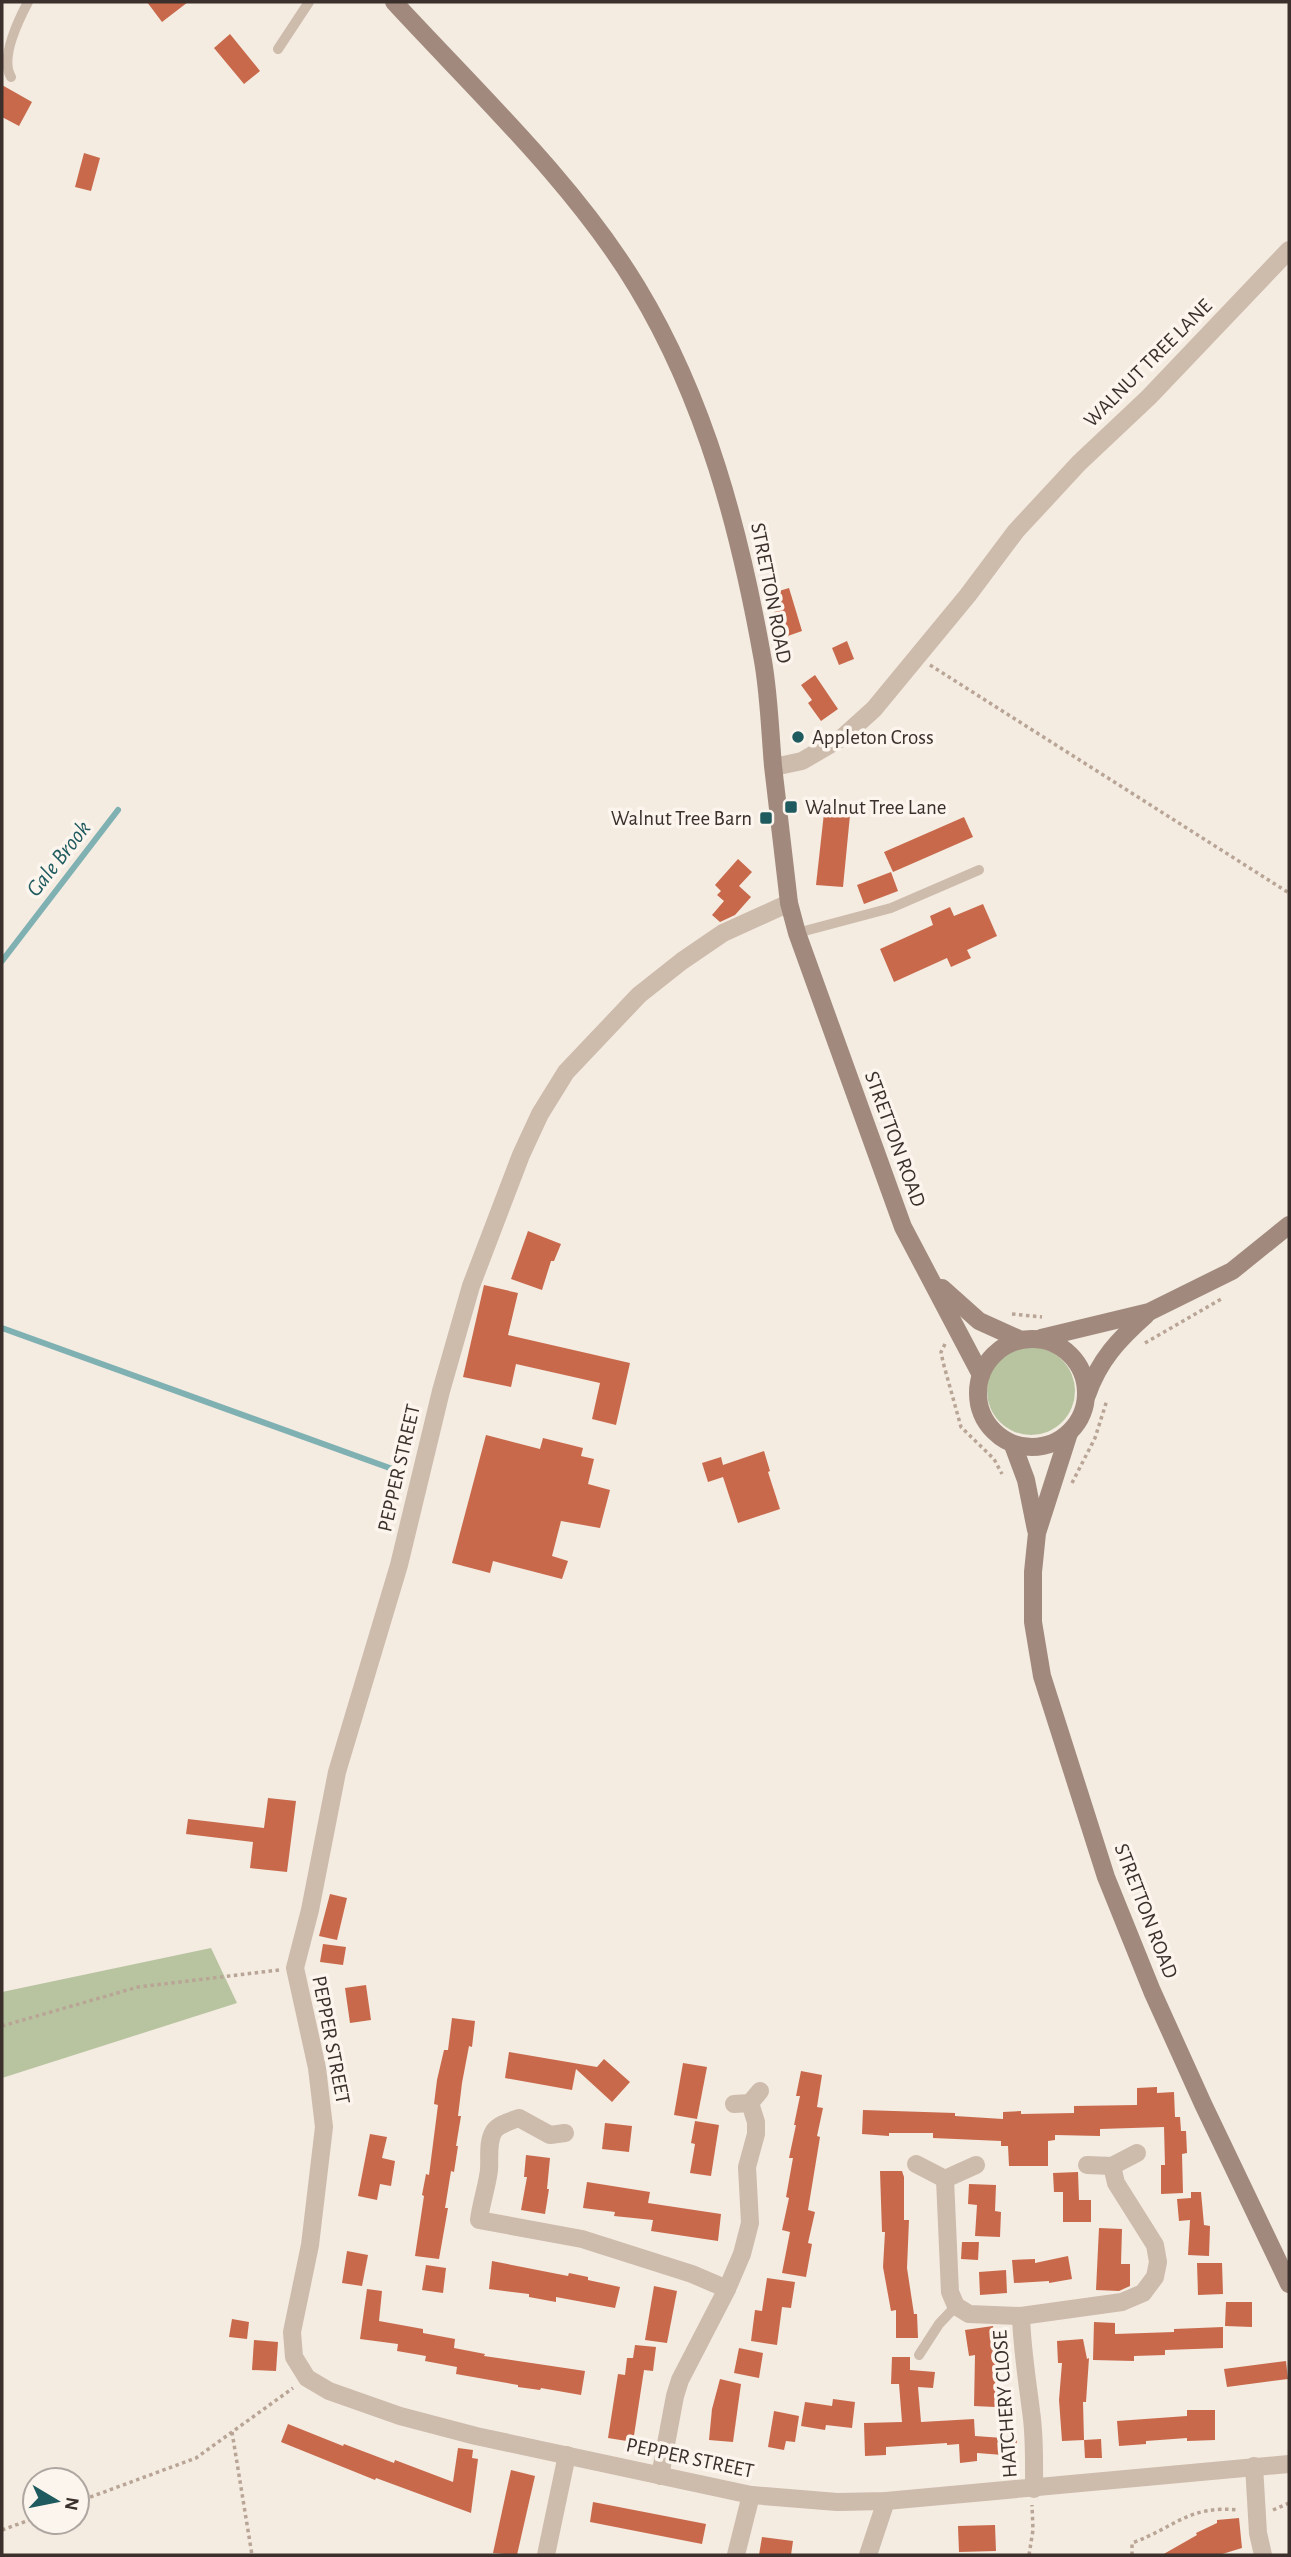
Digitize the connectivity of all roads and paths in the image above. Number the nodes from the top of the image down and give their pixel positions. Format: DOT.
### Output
graph roads {
  1 [pos="28,2"];
  2 [pos="309,2"];
  3 [pos="394,2"];
  4 [pos="278,49"];
  5 [pos="11,77"];
  6 [pos="1289,250"];
  7 [pos="917,658"];
  8 [pos="774,767"];
  9 [pos="979,870"];
  10 [pos="1289,893"];
  11 [pos="789,903"];
  12 [pos="797,933"];
  13 [pos="1289,1225"];
  14 [pos="929,1275"];
  15 [pos="1007,1312"];
  16 [pos="1149,1312"];
  17 [pos="1044,1318"];
  18 [pos="1029,1339"];
  19 [pos="946,1342"];
  20 [pos="981,1375"];
  21 [pos="1087,1395"];
  22 [pos="1108,1396"];
  23 [pos="1069,1433"];
  24 [pos="1013,1444"];
  25 [pos="1004,1477"];
  26 [pos="1069,1485"];
  27 [pos="1037,1533"];
  28 [pos="295,1968"];
  29 [pos="2,2026"];
  30 [pos="748,2099"];
  31 [pos="494,2111"];
  32 [pos="494,2131"];
  33 [pos="565,2133"];
  34 [pos="1137,2152"];
  35 [pos="916,2164"];
  36 [pos="976,2165"];
  37 [pos="1087,2165"];
  38 [pos="1112,2166"];
  39 [pos="944,2179"];
  40 [pos="1289,2284"];
  41 [pos="727,2289"];
  42 [pos="956,2306"];
  43 [pos="1021,2316"];
  44 [pos="919,2355"];
  45 [pos="307,2378"];
  46 [pos="232,2432"];
  47 [pos="567,2455"];
  48 [pos="1289,2464"];
  49 [pos="1254,2466"];
  50 [pos="660,2476"];
  51 [pos="1032,2489"];
  52 [pos="751,2495"];
  53 [pos="91,2497"];
  54 [pos="886,2501"];
  55 [pos="1289,2503"];
  56 [pos="1245,2511"];
  57 [pos="1268,2511"];
  58 [pos="21,2523"];
  59 [pos="2,2530"];
  60 [pos="252,2555"];
  61 [pos="546,2555"];
  62 [pos="736,2555"];
  63 [pos="868,2555"];
  64 [pos="1029,2555"];
  65 [pos="1132,2555"];
  66 [pos="1262,2555"];
  1 -- 5 [label="lane"];
  2 -- 4 [label="lane"];
  3 -- 8 [label="main road, STRETTON ROAD"];
  6 -- 7 [label="street, WALNUT TREE LANE"];
  7 -- 8 [label="street, WALNUT TREE LANE"];
  7 -- 10 [label="path"];
  8 -- 11 [label="main road, STRETTON ROAD"];
  9 -- 12 [label="lane"];
  11 -- 12 [label="main road, STRETTON ROAD"];
  11 -- 28 [label="street, PEPPER STREET"];
  12 -- 14 [label="main road, STRETTON ROAD"];
  13 -- 16 [label="main road"];
  14 -- 18 [label="main road, STRETTON ROAD"];
  14 -- 20 [label="main road, STRETTON ROAD"];
  15 -- 17 [label="path"];
  16 -- 18 [label="main road"];
  16 -- 21 [label="main road"];
  18 -- 20 [label="main road"];
  18 -- 21 [label="main road"];
  19 -- 25 [label="path"];
  20 -- 24 [label="main road"];
  21 -- 23 [label="main road"];
  22 -- 26 [label="path"];
  23 -- 24 [label="main road"];
  23 -- 27 [label="main road, STRETTON ROAD"];
  24 -- 27 [label="main road, STRETTON ROAD"];
  27 -- 40 [label="main road, STRETTON ROAD"];
  28 -- 29 [label="path"];
  28 -- 45 [label="street, PEPPER STREET"];
  30 -- 41 [label="street"];
  31 -- 32 [label="street"];
  32 -- 33 [label="street"];
  32 -- 41 [label="street"];
  34 -- 38 [label="street"];
  35 -- 39 [label="street"];
  36 -- 39 [label="street"];
  37 -- 38 [label="street"];
  38 -- 43 [label="street, HATCHERY CLOSE"];
  39 -- 42 [label="street"];
  41 -- 50 [label="street"];
  42 -- 43 [label="street, HATCHERY CLOSE"];
  42 -- 44 [label="lane"];
  43 -- 51 [label="street, HATCHERY CLOSE"];
  45 -- 46 [label="path"];
  45 -- 47 [label="street, PEPPER STREET"];
  46 -- 53 [label="path"];
  46 -- 60 [label="path"];
  47 -- 50 [label="street, PEPPER STREET"];
  47 -- 61 [label="street"];
  48 -- 49 [label="street, PEPPER STREET"];
  49 -- 51 [label="street, PEPPER STREET"];
  49 -- 66 [label="street"];
  50 -- 52 [label="street, PEPPER STREET"];
  51 -- 54 [label="street, PEPPER STREET"];
  51 -- 64 [label="path"];
  52 -- 54 [label="street, PEPPER STREET"];
  52 -- 62 [label="street"];
  54 -- 63 [label="street"];
  55 -- 57 [label="path"];
  56 -- 65 [label="path"];
  58 -- 59 [label="path"];
}
